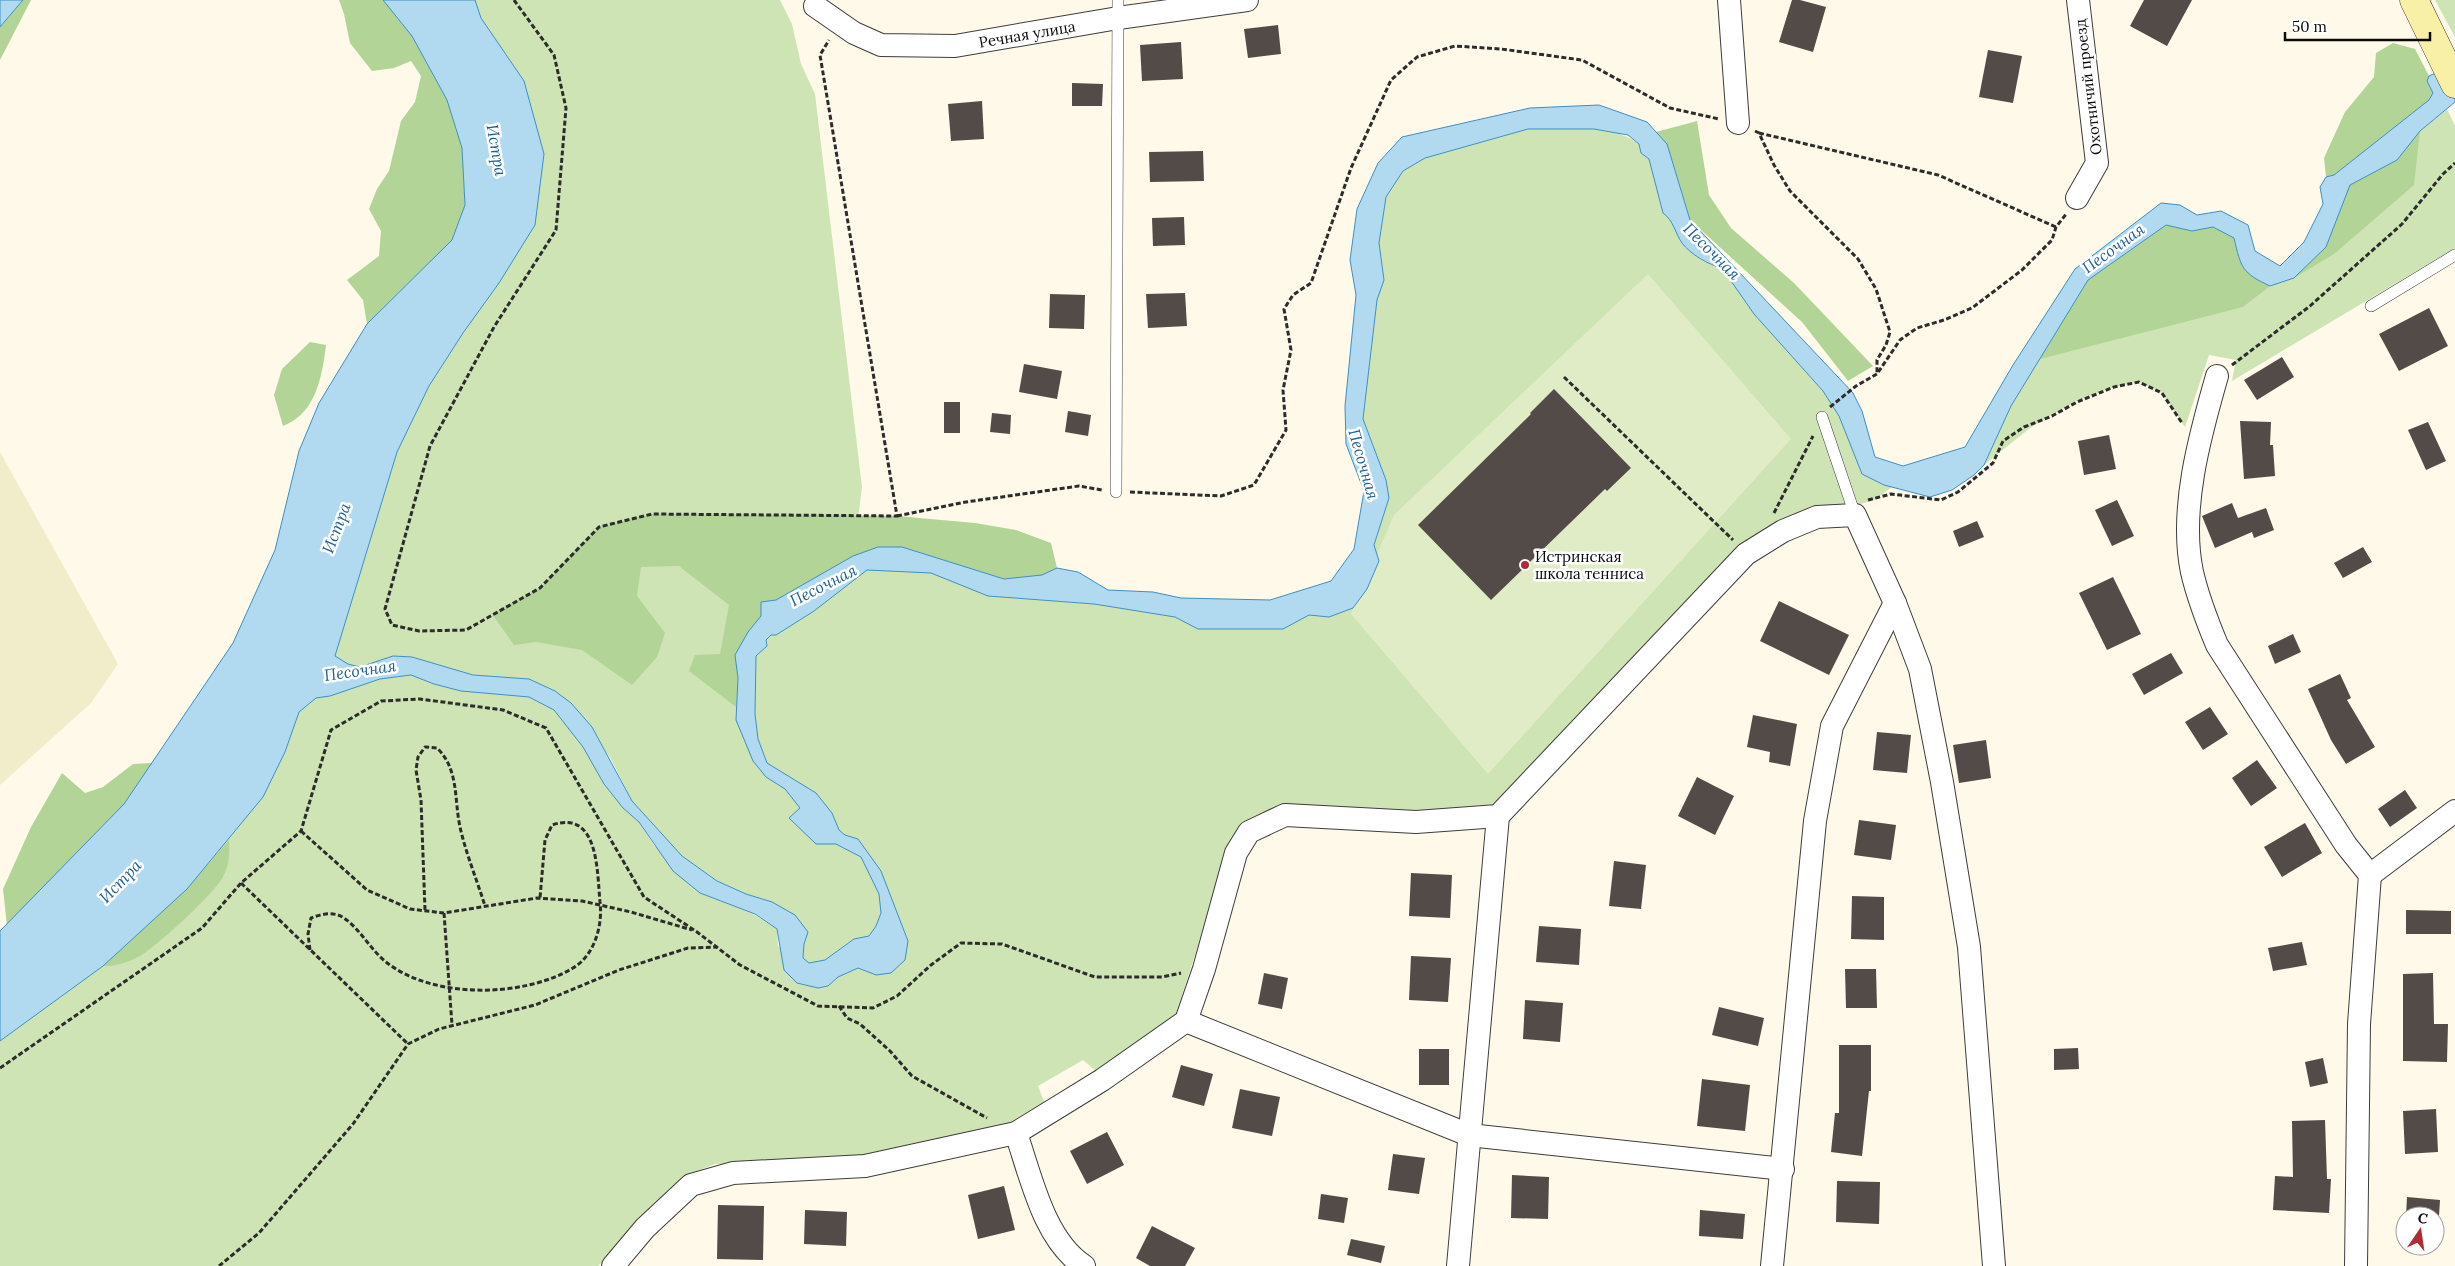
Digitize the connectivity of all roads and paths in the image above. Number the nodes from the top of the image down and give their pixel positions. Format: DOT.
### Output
graph roads {
  1 [pos="514,0"];
  2 [pos="1247,0"];
  3 [pos="1729,0"];
  4 [pos="2078,0"];
  5 [pos="814,3"];
  6 [pos="2415,3"];
  7 [pos="1118,9"];
  8 [pos="839,22"];
  9 [pos="2455,84"];
  10 [pos="1738,123"];
  11 [pos="1759,133"];
  12 [pos="2455,163"];
  13 [pos="2077,198"];
  14 [pos="2056,227"];
  15 [pos="2455,256"];
  16 [pos="2371,306"];
  17 [pos="1877,374"];
  18 [pos="2217,376"];
  19 [pos="1564,377"];
  20 [pos="1825,413"];
  21 [pos="2199,451"];
  22 [pos="1845,489"];
  23 [pos="1116,492"];
  24 [pos="1855,515"];
  25 [pos="897,516"];
  26 [pos="1772,518"];
  27 [pos="1746,554"];
  28 [pos="1895,603"];
  29 [pos="2455,811"];
  30 [pos="1498,816"];
  31 [pos="301,831"];
  32 [pos="2370,875"];
  33 [pos="241,883"];
  34 [pos="540,898"];
  35 [pos="600,905"];
  36 [pos="485,906"];
  37 [pos="425,910"];
  38 [pos="444,913"];
  39 [pos="697,932"];
  40 [pos="717,948"];
  41 [pos="310,950"];
  42 [pos="1204,968"];
  43 [pos="449,988"];
  44 [pos="839,1006"];
  45 [pos="1186,1021"];
  46 [pos="452,1025"];
  47 [pos="408,1044"];
  48 [pos="0,1068"];
  49 [pos="1016,1133"];
  50 [pos="1469,1135"];
  51 [pos="1783,1169"];
  52 [pos="219,1266"];
  53 [pos="613,1266"];
  54 [pos="1084,1266"];
  55 [pos="1458,1266"];
  56 [pos="1772,1266"];
  57 [pos="1994,1266"];
  58 [pos="2356,1266"];
  1 -- 25 [label="path"];
  2 -- 7 [label="street, Речная улица"];
  3 -- 10 [label="street"];
  4 -- 13 [label="street, Охотничий проезд"];
  5 -- 8 [label="street, Речная улица"];
  6 -- 9 [label="main road"];
  7 -- 8 [label="street, Речная улица"];
  7 -- 23 [label="lane"];
  8 -- 25 [label="path"];
  10 -- 11 [label="path"];
  10 -- 23 [label="path"];
  11 -- 14 [label="path"];
  11 -- 17 [label="path"];
  12 -- 18 [label="path"];
  13 -- 14 [label="path"];
  14 -- 17 [label="path"];
  15 -- 16 [label="lane"];
  17 -- 20 [label="path"];
  18 -- 21 [label="street"];
  19 -- 27 [label="path"];
  20 -- 22 [label="lane"];
  20 -- 26 [label="path"];
  21 -- 22 [label="path"];
  21 -- 32 [label="street"];
  22 -- 24 [label="lane"];
  23 -- 25 [label="path"];
  24 -- 27 [label="street"];
  24 -- 28 [label="street"];
  27 -- 30 [label="street"];
  28 -- 51 [label="street"];
  28 -- 57 [label="street"];
  29 -- 32 [label="street"];
  30 -- 42 [label="street"];
  30 -- 50 [label="street"];
  31 -- 33 [label="path"];
  31 -- 37 [label="path"];
  31 -- 39 [label="path"];
  32 -- 58 [label="street"];
  33 -- 41 [label="path"];
  33 -- 48 [label="path"];
  34 -- 35 [label="path"];
  34 -- 35 [label="path"];
  34 -- 36 [label="path"];
  35 -- 39 [label="path"];
  35 -- 43 [label="path"];
  36 -- 37 [label="path"];
  36 -- 38 [label="path"];
  37 -- 38 [label="path"];
  38 -- 43 [label="path"];
  39 -- 40 [label="path"];
  40 -- 44 [label="path"];
  40 -- 46 [label="path"];
  41 -- 43 [label="path"];
  41 -- 47 [label="path"];
  42 -- 44 [label="path"];
  42 -- 45 [label="street"];
  43 -- 46 [label="path"];
  44 -- 49 [label="path"];
  45 -- 49 [label="street"];
  45 -- 50 [label="street"];
  46 -- 47 [label="path"];
  47 -- 52 [label="path"];
  49 -- 53 [label="street"];
  49 -- 54 [label="street"];
  50 -- 51 [label="street"];
  50 -- 55 [label="street"];
  51 -- 56 [label="street"];
}
